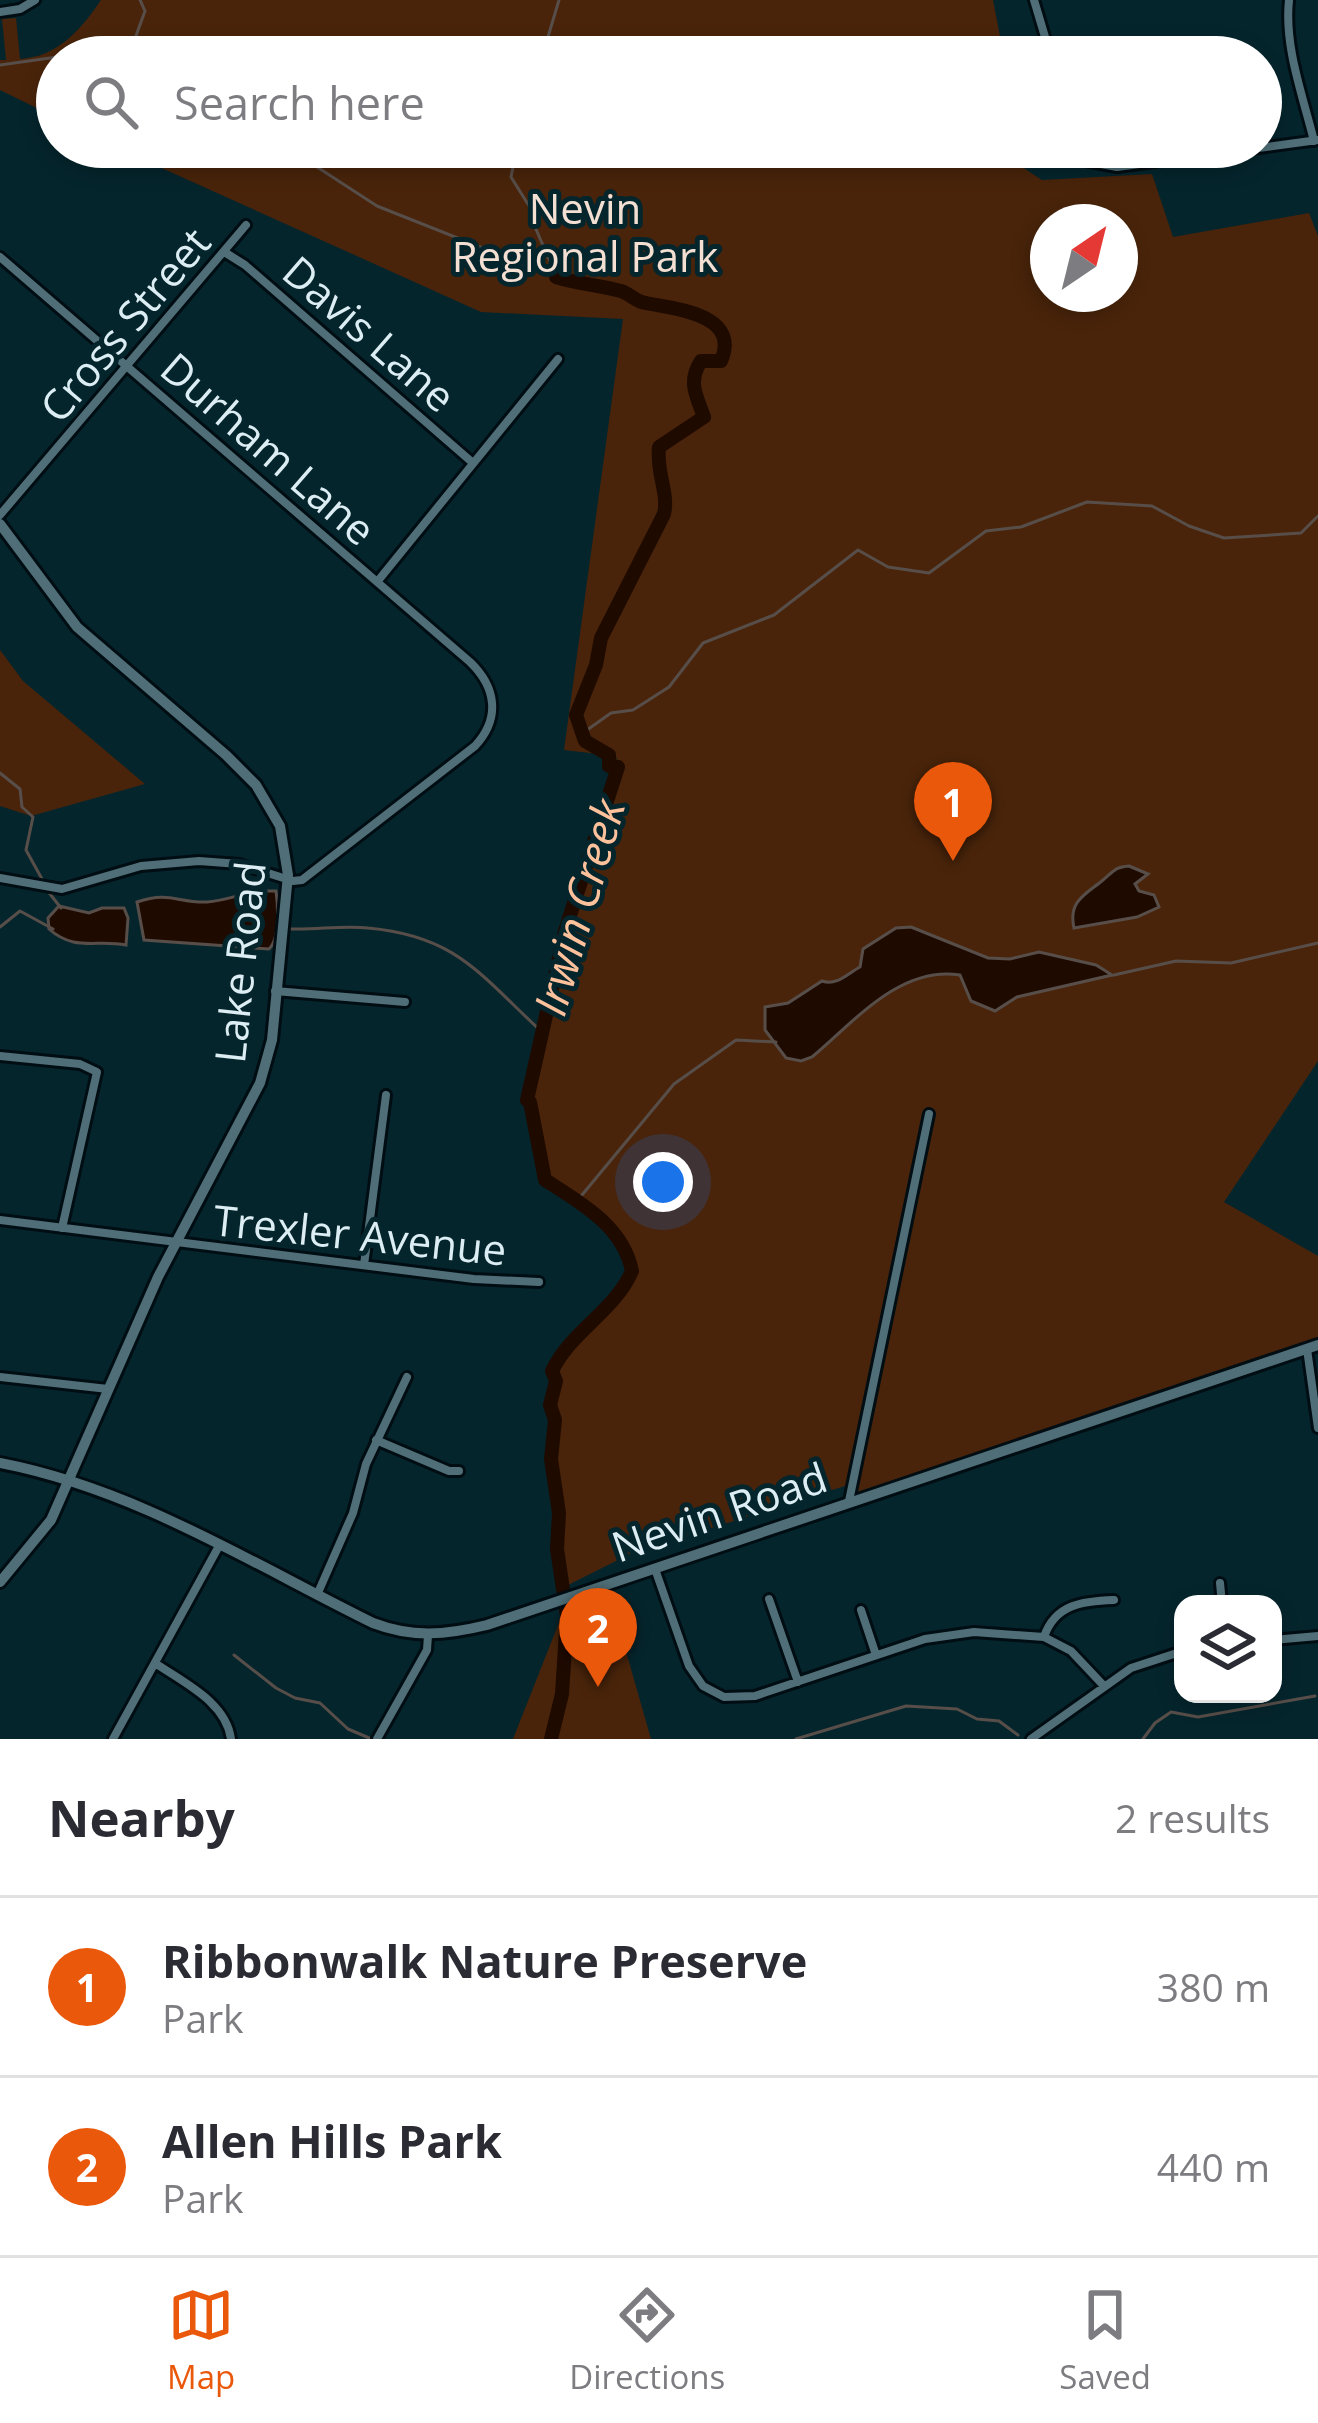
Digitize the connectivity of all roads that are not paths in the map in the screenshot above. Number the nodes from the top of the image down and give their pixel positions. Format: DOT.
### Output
graph roads {
  1 [pos="35,0"];
  2 [pos="1034,0"];
  3 [pos="1289,0"];
  4 [pos="0,12"];
  5 [pos="1045,36"];
  6 [pos="1316,141"];
  7 [pos="1282,145"];
  8 [pos="246,225"];
  9 [pos="224,253"];
  10 [pos="0,257"];
  11 [pos="558,359"];
  12 [pos="129,366"];
  13 [pos="473,463"];
  14 [pos="0,514"];
  15 [pos="0,524"];
  16 [pos="377,582"];
  17 [pos="0,878"];
  18 [pos="288,880"];
  19 [pos="274,991"];
  20 [pos="405,1002"];
  21 [pos="0,1056"];
  22 [pos="386,1095"];
  23 [pos="929,1114"];
  24 [pos="0,1220"];
  25 [pos="62,1228"];
  26 [pos="175,1244"];
  27 [pos="364,1265"];
  28 [pos="539,1282"];
  29 [pos="1312,1347"];
  30 [pos="407,1376"];
  31 [pos="0,1377"];
  32 [pos="108,1388"];
  33 [pos="1318,1428"];
  34 [pos="376,1440"];
  35 [pos="0,1463"];
  36 [pos="459,1471"];
  37 [pos="69,1478"];
  38 [pos="849,1501"];
  39 [pos="219,1546"];
  40 [pos="654,1568"];
  41 [pos="0,1582"];
  42 [pos="1220,1583"];
  43 [pos="1221,1595"];
  44 [pos="316,1597"];
  45 [pos="769,1599"];
  46 [pos="1114,1600"];
  47 [pos="861,1610"];
  48 [pos="428,1635"];
  49 [pos="1318,1636"];
  50 [pos="1044,1637"];
  51 [pos="1282,1639"];
  52 [pos="1174,1654"];
  53 [pos="875,1655"];
  54 [pos="155,1664"];
  55 [pos="798,1682"];
  56 [pos="1104,1686"];
  57 [pos="113,1739"];
  58 [pos="231,1739"];
  59 [pos="377,1739"];
  60 [pos="1030,1739"];
  1 -- 4 [label="street"];
  2 -- 5 [label="street"];
  3 -- 6 [label="street"];
  6 -- 7 [label="street"];
  8 -- 9 [label="street, Cross Street"];
  9 -- 12 [label="street, Cross Street"];
  9 -- 13 [label="street, Davis Lane"];
  10 -- 12 [label="street, Durham Lane"];
  11 -- 13 [label="street"];
  12 -- 14 [label="street, Cross Street"];
  12 -- 16 [label="street, Durham Lane"];
  13 -- 16 [label="street"];
  15 -- 18 [label="main road, Lake Road"];
  16 -- 18 [label="street, Durham Lane"];
  17 -- 18 [label="street"];
  18 -- 19 [label="main road, Lake Road"];
  19 -- 20 [label="street"];
  19 -- 26 [label="main road, Lake Road"];
  21 -- 25 [label="street"];
  22 -- 27 [label="street"];
  23 -- 38 [label="street"];
  24 -- 25 [label="street, Trexler Avenue"];
  25 -- 26 [label="street, Trexler Avenue"];
  26 -- 27 [label="street, Trexler Avenue"];
  26 -- 32 [label="main road, Lake Road"];
  27 -- 28 [label="street, Trexler Avenue"];
  29 -- 33 [label="street"];
  29 -- 38 [label="main road, Nevin Road"];
  30 -- 34 [label="street"];
  31 -- 32 [label="street"];
  32 -- 37 [label="main road, Lake Road"];
  34 -- 36 [label="street"];
  34 -- 44 [label="street"];
  35 -- 37 [label="main road, Nevin Road"];
  37 -- 39 [label="main road, Nevin Road"];
  37 -- 41 [label="main road"];
  38 -- 40 [label="main road, Nevin Road"];
  39 -- 44 [label="main road, Nevin Road"];
  39 -- 54 [label="street"];
  40 -- 48 [label="main road, Nevin Road"];
  40 -- 55 [label="street"];
  42 -- 43 [label="street"];
  44 -- 48 [label="main road, Nevin Road"];
  45 -- 55 [label="street"];
  46 -- 50 [label="street"];
  47 -- 53 [label="street"];
  48 -- 59 [label="street"];
  49 -- 51 [label="street"];
  50 -- 53 [label="street"];
  50 -- 56 [label="street"];
  52 -- 56 [label="street"];
  53 -- 55 [label="street"];
  54 -- 57 [label="street"];
  54 -- 58 [label="street"];
  56 -- 60 [label="street"];
}
